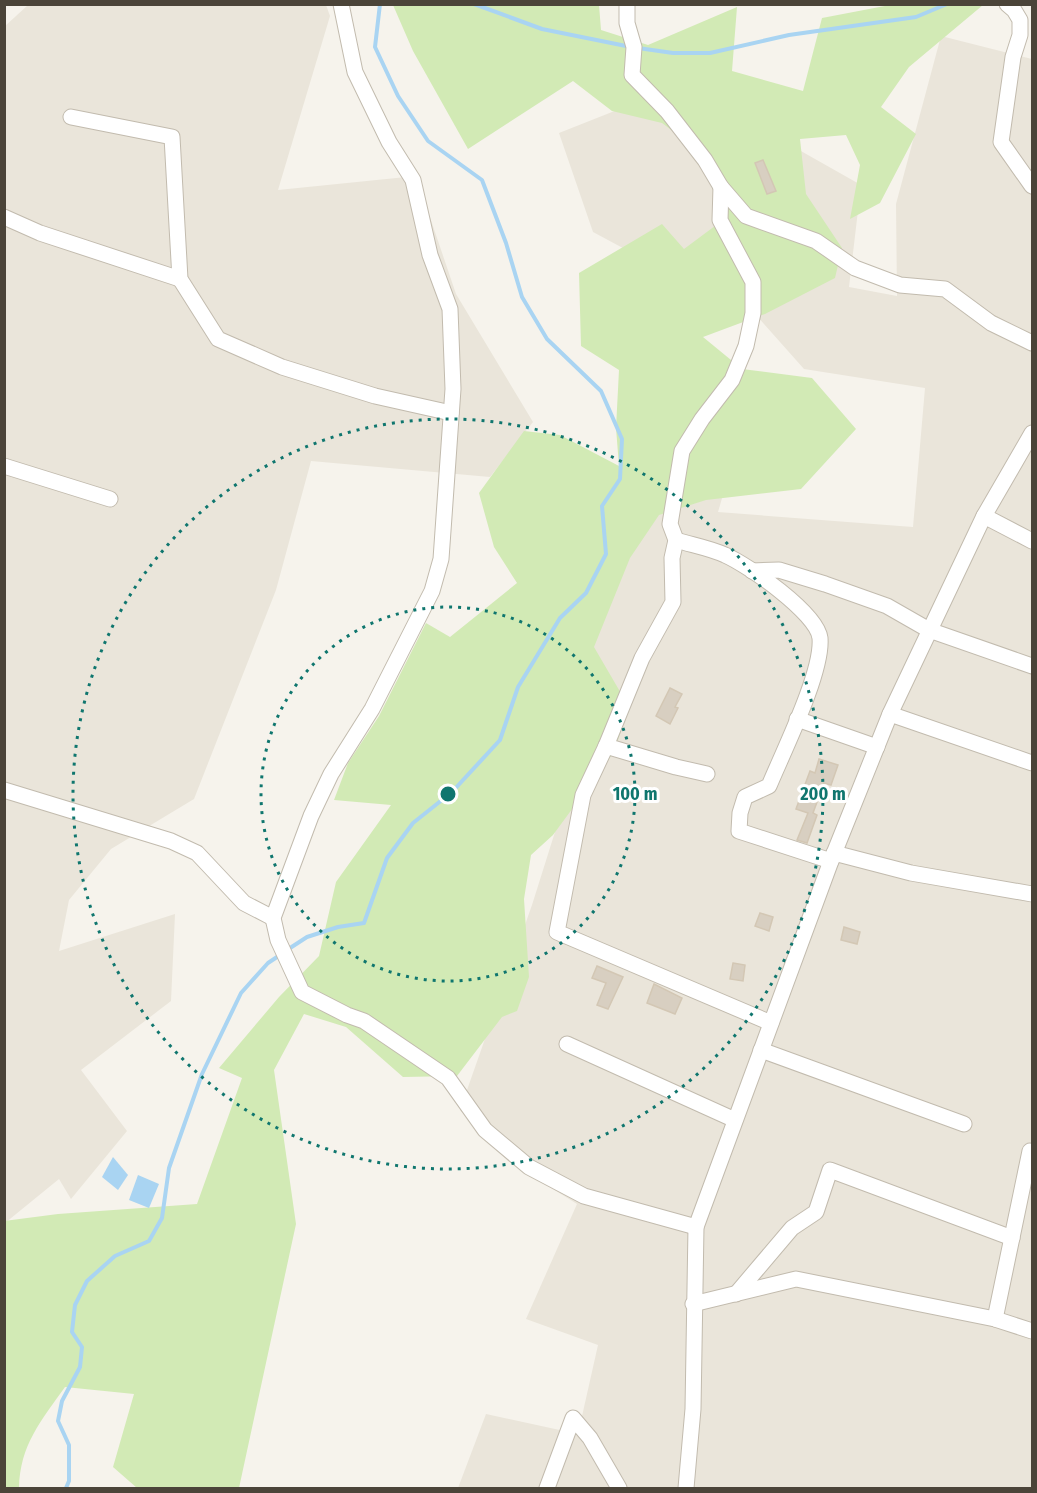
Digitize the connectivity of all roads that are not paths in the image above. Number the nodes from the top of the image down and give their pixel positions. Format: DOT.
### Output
graph roads {
  1 [pos="340,4"];
  2 [pos="627,4"];
  3 [pos="1010,7"];
  4 [pos="71,117"];
  5 [pos="1032,186"];
  6 [pos="721,187"];
  7 [pos="4,217"];
  8 [pos="180,279"];
  9 [pos="1032,343"];
  10 [pos="451,413"];
  11 [pos="1032,433"];
  12 [pos="4,466"];
  13 [pos="110,499"];
  14 [pos="984,516"];
  15 [pos="676,540"];
  16 [pos="1032,542"];
  17 [pos="752,571"];
  18 [pos="929,630"];
  19 [pos="1032,666"];
  20 [pos="890,714"];
  21 [pos="797,719"];
  22 [pos="606,746"];
  23 [pos="877,747"];
  24 [pos="1032,763"];
  25 [pos="707,774"];
  26 [pos="4,790"];
  27 [pos="833,857"];
  28 [pos="1032,894"];
  29 [pos="273,918"];
  30 [pos="771,1023"];
  31 [pos="567,1044"];
  32 [pos="761,1050"];
  33 [pos="735,1120"];
  34 [pos="964,1124"];
  35 [pos="1030,1151"];
  36 [pos="696,1227"];
  37 [pos="1012,1238"];
  38 [pos="736,1294"];
  39 [pos="693,1304"];
  40 [pos="995,1319"];
  41 [pos="1032,1331"];
  42 [pos="547,1488"];
  43 [pos="619,1488"];
  44 [pos="686,1488"];
  1 -- 10 [label="street"];
  2 -- 6 [label="street"];
  3 -- 5 [label="street"];
  4 -- 8 [label="street"];
  6 -- 9 [label="street"];
  6 -- 15 [label="street"];
  7 -- 8 [label="street"];
  8 -- 10 [label="street"];
  10 -- 29 [label="street"];
  11 -- 14 [label="street"];
  12 -- 13 [label="street"];
  14 -- 16 [label="street"];
  14 -- 18 [label="street"];
  15 -- 17 [label="street"];
  15 -- 22 [label="street"];
  17 -- 18 [label="street"];
  17 -- 21 [label="street"];
  18 -- 19 [label="street"];
  18 -- 20 [label="street"];
  20 -- 23 [label="street"];
  20 -- 24 [label="street"];
  21 -- 23 [label="street"];
  21 -- 27 [label="street"];
  22 -- 25 [label="street"];
  22 -- 30 [label="street"];
  23 -- 27 [label="street"];
  26 -- 29 [label="street"];
  27 -- 28 [label="street"];
  27 -- 30 [label="street"];
  29 -- 36 [label="street"];
  30 -- 32 [label="street"];
  31 -- 33 [label="street"];
  32 -- 33 [label="street"];
  32 -- 34 [label="street"];
  33 -- 36 [label="street"];
  35 -- 37 [label="street"];
  36 -- 39 [label="street"];
  37 -- 38 [label="street"];
  37 -- 40 [label="street"];
  38 -- 39 [label="street"];
  38 -- 40 [label="street"];
  39 -- 44 [label="street"];
  40 -- 41 [label="street"];
  42 -- 43 [label="street"];
}
